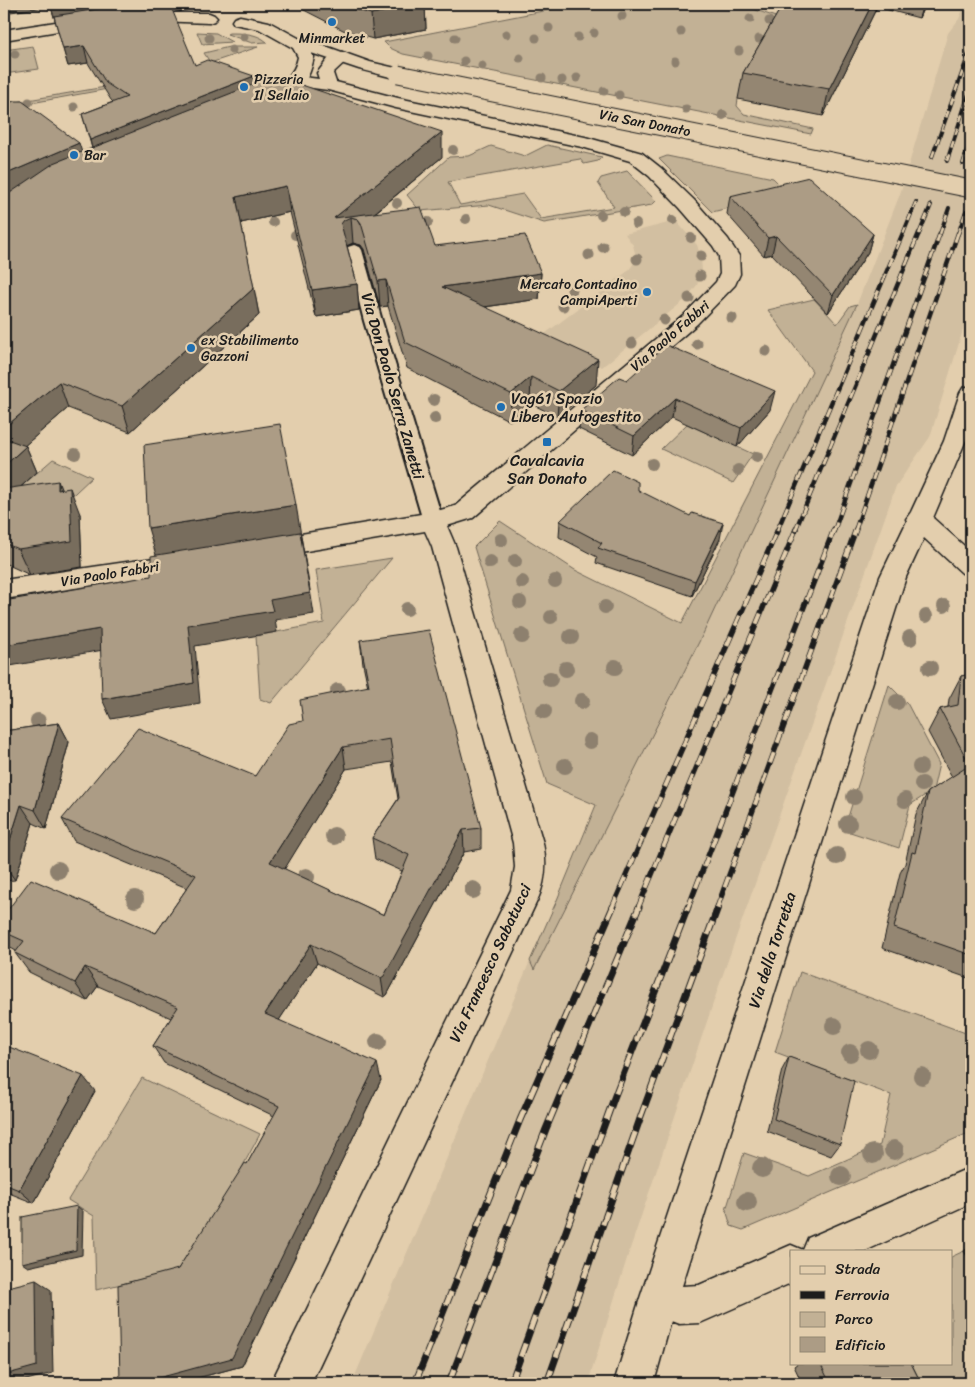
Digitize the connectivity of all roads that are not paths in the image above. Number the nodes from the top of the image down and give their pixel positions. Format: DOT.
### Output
graph roads {
  1 [pos="186,4"];
  2 [pos="201,4"];
  3 [pos="210,18"];
  4 [pos="115,19"];
  5 [pos="240,20"];
  6 [pos="4,34"];
  7 [pos="299,45"];
  8 [pos="322,50"];
  9 [pos="342,57"];
  10 [pos="296,81"];
  11 [pos="329,85"];
  12 [pos="248,106"];
  13 [pos="971,189"];
  14 [pos="354,250"];
  15 [pos="971,393"];
  16 [pos="918,519"];
  17 [pos="433,521"];
  18 [pos="247,552"];
  19 [pos="209,558"];
  20 [pos="971,566"];
  21 [pos="4,590"];
  22 [pos="971,1184"];
  23 [pos="823,1250"];
  24 [pos="790,1264"];
  25 [pos="659,1298"];
  26 [pos="290,1383"];
  27 [pos="634,1383"];
  1 -- 4 [label="street"];
  2 -- 3 [label="street"];
  3 -- 4 [label="street"];
  3 -- 5 [label="street"];
  4 -- 6 [label="street"];
  5 -- 7 [label="street, Via San Donato"];
  5 -- 8 [label="street, Via San Donato"];
  7 -- 8 [label="street, Via San Donato"];
  7 -- 10 [label="street"];
  8 -- 9 [label="street, Via San Donato"];
  9 -- 11 [label="street"];
  9 -- 13 [label="street, Via San Donato, bridge"];
  10 -- 11 [label="street, Via Paolo Fabbri"];
  10 -- 12 [label="street"];
  11 -- 17 [label="street, Via Paolo Fabbri"];
  14 -- 17 [label="lane, Via Don Paolo Serra Zanetti"];
  15 -- 16 [label="street, Via della Torretta"];
  16 -- 20 [label="street"];
  16 -- 25 [label="street, Via della Torretta"];
  17 -- 18 [label="street, Via Paolo Fabbri"];
  17 -- 26 [label="street, Via Francesco Sabatucci"];
  19 -- 21 [label="street, Via Paolo Fabbri"];
  22 -- 23 [label="street"];
  24 -- 25 [label="street"];
  25 -- 27 [label="street, Via della Torretta"];
}
